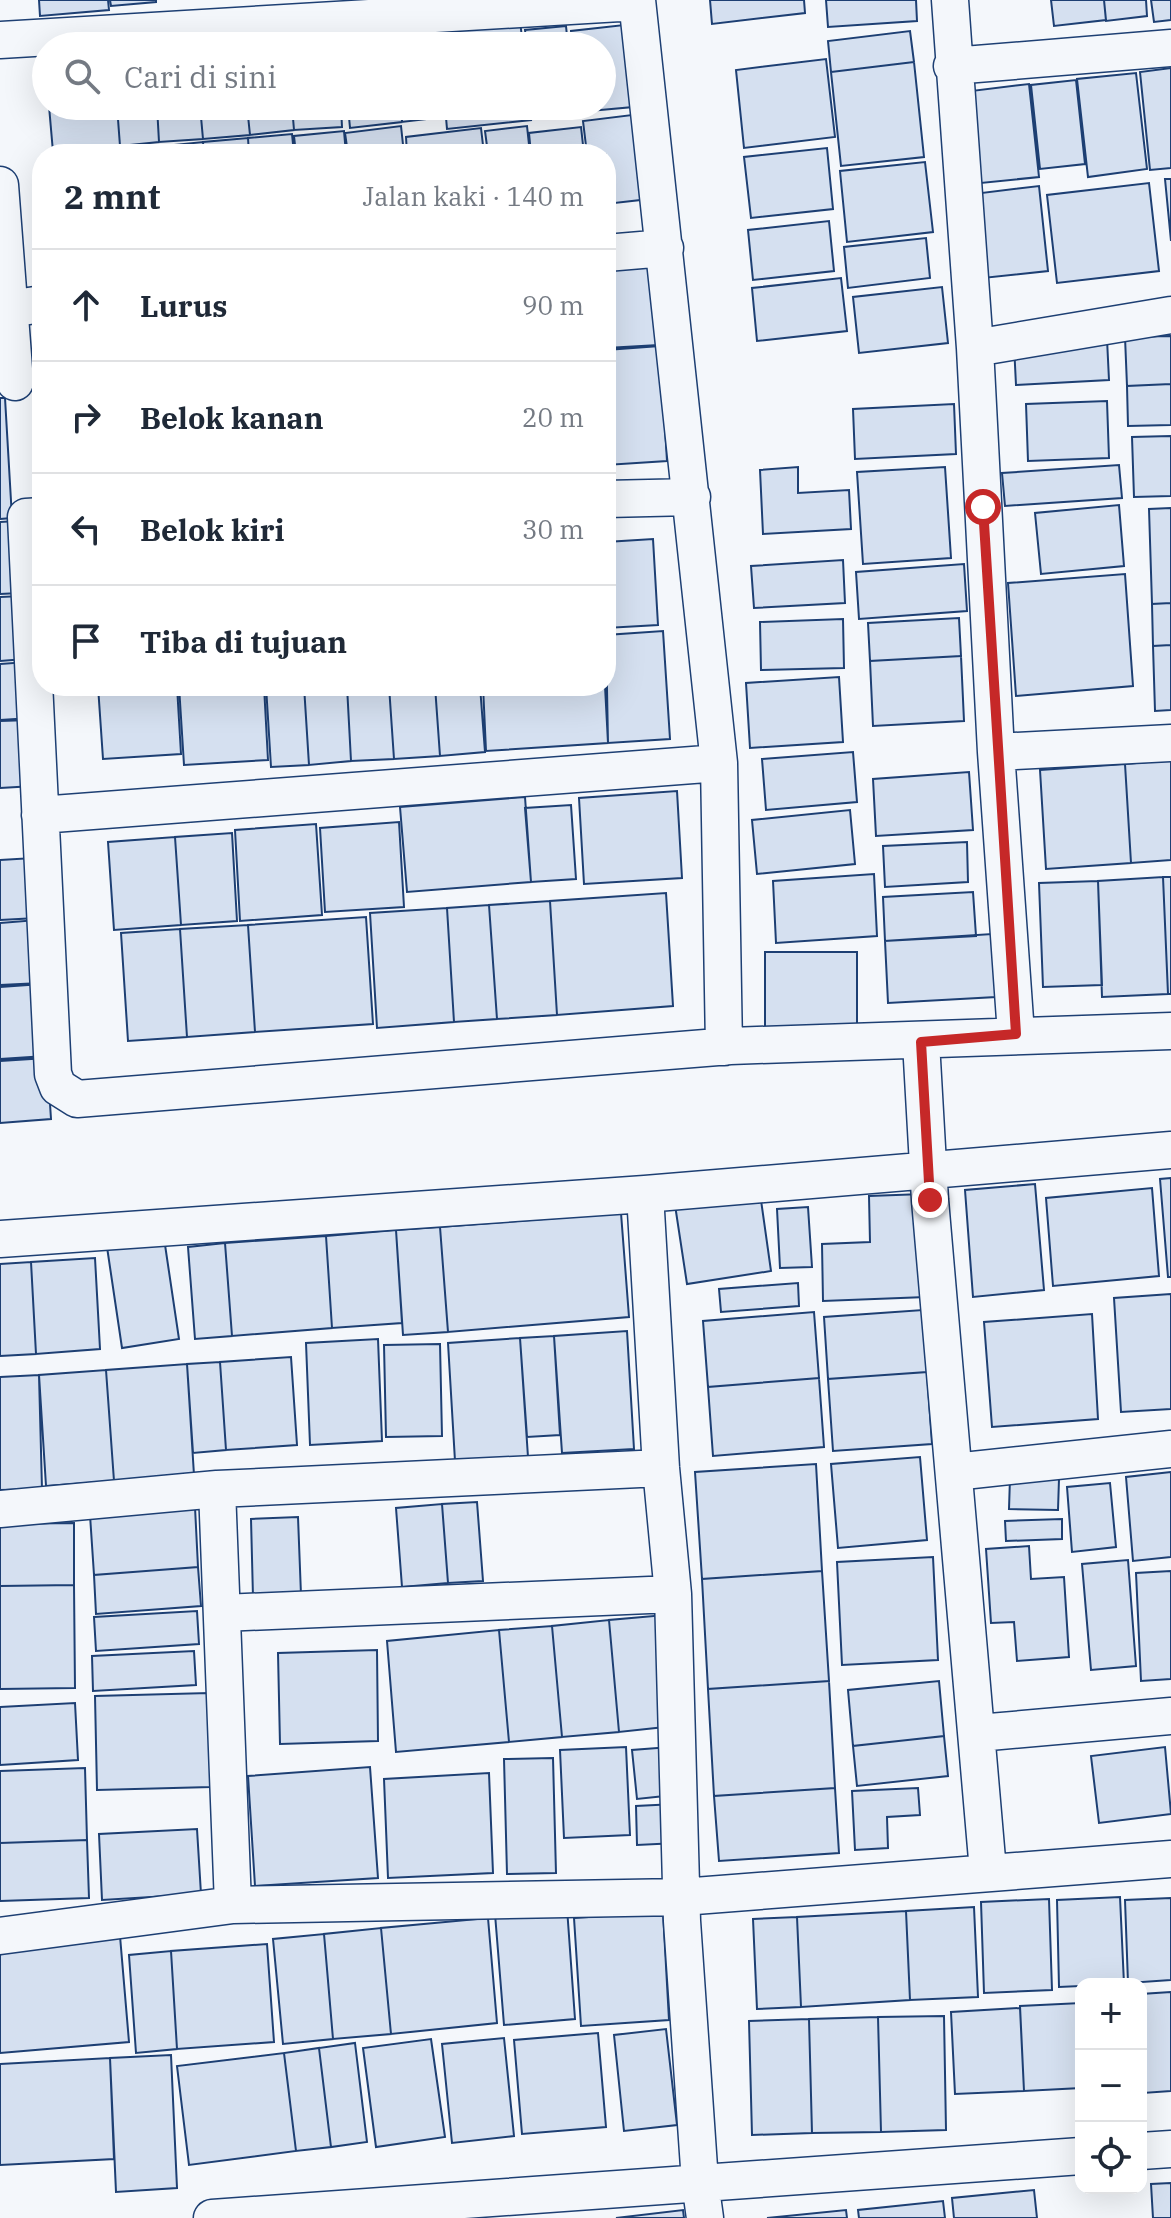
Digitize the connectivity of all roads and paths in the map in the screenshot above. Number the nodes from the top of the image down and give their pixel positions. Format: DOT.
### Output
graph roads {
  1 [pos="950,0"];
  2 [pos="637,1"];
  3 [pos="131,32"];
  4 [pos="32,38"];
  5 [pos="0,40"];
  6 [pos="1171,48"];
  7 [pos="952,66"];
  8 [pos="0,185"];
  9 [pos="665,248"];
  10 [pos="616,252"];
  11 [pos="25,306"];
  12 [pos="1171,315"];
  13 [pos="975,348"];
  14 [pos="15,382"];
  15 [pos="692,497"];
  16 [pos="616,499"];
  17 [pos="32,517"];
  18 [pos="32,645"];
  19 [pos="34,696"];
  20 [pos="1171,743"];
  21 [pos="996,752"];
  22 [pos="719,763"];
  23 [pos="40,815"];
  24 [pos="1171,1031"];
  25 [pos="1016,1034"];
  26 [pos="724,1047"];
  27 [pos="922,1057"];
  28 [pos="1171,1150"];
  29 [pos="927,1163"];
  30 [pos="645,1194"];
  31 [pos="0,1239"];
  32 [pos="1171,1449"];
  33 [pos="661,1468"];
  34 [pos="954,1472"];
  35 [pos="217,1489"];
  36 [pos="0,1509"];
  37 [pos="673,1594"];
  38 [pos="223,1613"];
  39 [pos="1171,1716"];
  40 [pos="978,1733"];
  41 [pos="1171,1859"];
  42 [pos="988,1871"];
  43 [pos="682,1897"];
  44 [pos="233,1905"];
  45 [pos="0,1936"];
  46 [pos="1171,2149"];
  47 [pos="1147,2151"];
  48 [pos="1075,2156"];
  49 [pos="700,2182"];
  50 [pos="454,2209"];
  51 [pos="224,2217"];
  52 [pos="705,2218"];
  1 -- 7 [label="street"];
  2 -- 3 [label="street"];
  2 -- 9 [label="street"];
  4 -- 5 [label="street"];
  6 -- 7 [label="street"];
  7 -- 13 [label="street"];
  8 -- 11 [label="street"];
  9 -- 10 [label="street"];
  9 -- 15 [label="street"];
  11 -- 14 [label="street"];
  12 -- 13 [label="street"];
  13 -- 21 [label="street"];
  15 -- 16 [label="street"];
  15 -- 22 [label="street"];
  17 -- 18 [label="street"];
  19 -- 23 [label="street"];
  20 -- 21 [label="street"];
  21 -- 25 [label="street"];
  22 -- 23 [label="street"];
  22 -- 26 [label="street"];
  23 -- 26 [label="street"];
  24 -- 25 [label="street"];
  25 -- 27 [label="street"];
  26 -- 27 [label="street"];
  27 -- 29 [label="street"];
  28 -- 29 [label="street"];
  29 -- 30 [label="street"];
  29 -- 34 [label="street"];
  30 -- 31 [label="street"];
  30 -- 33 [label="street"];
  32 -- 34 [label="street"];
  33 -- 35 [label="street"];
  33 -- 37 [label="street"];
  34 -- 40 [label="street"];
  35 -- 36 [label="street"];
  35 -- 38 [label="street"];
  37 -- 38 [label="street"];
  37 -- 43 [label="street"];
  38 -- 44 [label="street"];
  39 -- 40 [label="street"];
  40 -- 42 [label="street"];
  41 -- 42 [label="street"];
  42 -- 43 [label="street"];
  43 -- 44 [label="street"];
  43 -- 49 [label="street"];
  44 -- 45 [label="street"];
  46 -- 47 [label="street"];
  48 -- 49 [label="street"];
  49 -- 50 [label="street"];
  49 -- 52 [label="street"];
  50 -- 51 [label="street"];
}
